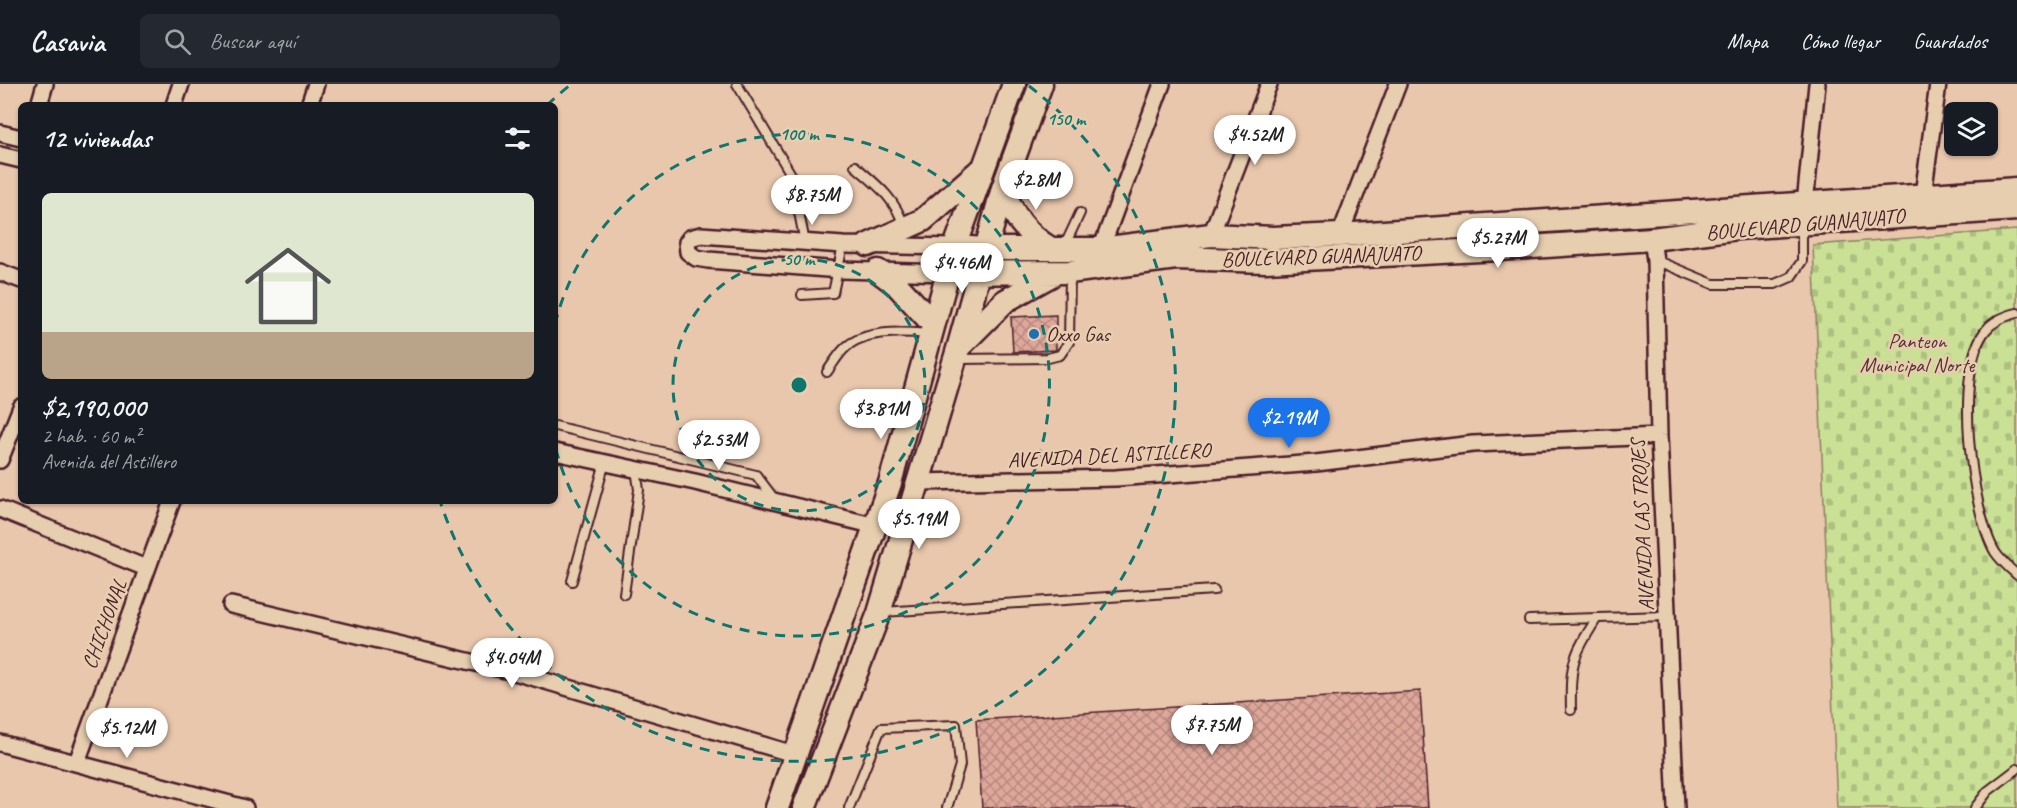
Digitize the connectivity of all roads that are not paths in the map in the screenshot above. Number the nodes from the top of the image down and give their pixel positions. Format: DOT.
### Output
graph roads {
  1 [pos="45,84"];
  2 [pos="181,84"];
  3 [pos="316,84"];
  4 [pos="736,84"];
  5 [pos="1014,84"];
  6 [pos="1041,84"];
  7 [pos="1162,84"];
  8 [pos="1269,84"];
  9 [pos="1398,84"];
  10 [pos="1817,84"];
  11 [pos="1938,84"];
  12 [pos="40,102"];
  13 [pos="175,102"];
  14 [pos="310,102"];
  15 [pos="0,133"];
  16 [pos="18,137"];
  17 [pos="0,155"];
  18 [pos="18,159"];
  19 [pos="855,166"];
  20 [pos="982,168"];
  21 [pos="1003,188"];
  22 [pos="2017,189"];
  23 [pos="1923,195"];
  24 [pos="2017,209"];
  25 [pos="1080,213"];
  26 [pos="1804,215"];
  27 [pos="905,230"];
  28 [pos="1211,235"];
  29 [pos="1340,235"];
  30 [pos="805,243"];
  31 [pos="843,245"];
  32 [pos="868,245"];
  33 [pos="955,247"];
  34 [pos="985,249"];
  35 [pos="1057,249"];
  36 [pos="1101,249"];
  37 [pos="1653,250"];
  38 [pos="840,270"];
  39 [pos="878,271"];
  40 [pos="0,272"];
  41 [pos="1064,272"];
  42 [pos="948,273"];
  43 [pos="978,274"];
  44 [pos="18,279"];
  45 [pos="802,295"];
  46 [pos="2017,312"];
  47 [pos="931,329"];
  48 [pos="957,354"];
  49 [pos="827,372"];
  50 [pos="18,415"];
  51 [pos="558,427"];
  52 [pos="1659,436"];
  53 [pos="558,453"];
  54 [pos="0,460"];
  55 [pos="604,462"];
  56 [pos="636,469"];
  57 [pos="919,482"];
  58 [pos="776,502"];
  59 [pos="171,504"];
  60 [pos="0,509"];
  61 [pos="876,526"];
  62 [pos="146,568"];
  63 [pos="2017,575"];
  64 [pos="572,581"];
  65 [pos="1214,590"];
  66 [pos="624,594"];
  67 [pos="231,605"];
  68 [pos="879,613"];
  69 [pos="1668,616"];
  70 [pos="1597,618"];
  71 [pos="1529,620"];
  72 [pos="1571,710"];
  73 [pos="0,743"];
  74 [pos="797,755"];
  75 [pos="77,762"];
  76 [pos="2017,769"];
  77 [pos="245,808"];
  78 [pos="777,808"];
  79 [pos="804,808"];
  80 [pos="849,808"];
  81 [pos="947,808"];
  82 [pos="1676,808"];
  83 [pos="1975,808"];
  1 -- 12 [label="street"];
  2 -- 13 [label="street"];
  3 -- 14 [label="street"];
  4 -- 30 [label="lane"];
  5 -- 20 [label="street"];
  6 -- 21 [label="street"];
  7 -- 36 [label="street"];
  8 -- 28 [label="street"];
  9 -- 29 [label="street"];
  10 -- 26 [label="street"];
  11 -- 23 [label="street"];
  15 -- 16 [label="street"];
  17 -- 18 [label="street"];
  19 -- 27 [label="lane"];
  20 -- 27 [label="street"];
  20 -- 33 [label="street"];
  21 -- 34 [label="street"];
  21 -- 35 [label="street"];
  22 -- 23 [label="street, BOULEVARD GUANAJUATO"];
  23 -- 26 [label="street, BOULEVARD GUANAJUATO"];
  24 -- 26 [label="street, BOULEVARD GUANAJUATO"];
  25 -- 35 [label="lane"];
  26 -- 29 [label="street, BOULEVARD GUANAJUATO"];
  26 -- 37 [label="street, BOULEVARD GUANAJUATO"];
  26 -- 37 [label="lane"];
  27 -- 32 [label="street"];
  28 -- 29 [label="street, BOULEVARD GUANAJUATO"];
  28 -- 36 [label="street, BOULEVARD GUANAJUATO"];
  30 -- 31 [label="street"];
  30 -- 38 [label="street"];
  31 -- 32 [label="street"];
  31 -- 38 [label="lane"];
  32 -- 33 [label="street"];
  33 -- 34 [label="street, BOULEVARD GUANAJUATO"];
  33 -- 42 [label="street"];
  34 -- 35 [label="street, BOULEVARD GUANAJUATO"];
  34 -- 43 [label="street"];
  35 -- 36 [label="street, BOULEVARD GUANAJUATO"];
  37 -- 41 [label="street, BOULEVARD GUANAJUATO"];
  37 -- 52 [label="street, AVENIDA LAS TROJES"];
  38 -- 39 [label="street"];
  38 -- 45 [label="lane"];
  39 -- 42 [label="street"];
  39 -- 47 [label="street"];
  40 -- 44 [label="street"];
  41 -- 43 [label="street, BOULEVARD GUANAJUATO"];
  41 -- 48 [label="street"];
  41 -- 48 [label="lane"];
  42 -- 43 [label="street, BOULEVARD GUANAJUATO"];
  42 -- 47 [label="street"];
  43 -- 48 [label="street"];
  46 -- 63 [label="lane"];
  47 -- 49 [label="lane"];
  47 -- 61 [label="street"];
  48 -- 57 [label="street"];
  50 -- 54 [label="street"];
  51 -- 58 [label="lane"];
  52 -- 57 [label="street, AVENIDA DEL ASTILLERO"];
  52 -- 69 [label="street, AVENIDA LAS TROJES"];
  53 -- 55 [label="street"];
  55 -- 56 [label="street"];
  55 -- 64 [label="lane"];
  56 -- 58 [label="street"];
  56 -- 66 [label="lane"];
  57 -- 68 [label="street"];
  58 -- 61 [label="street"];
  59 -- 62 [label="street, CHICHONAL"];
  60 -- 62 [label="street"];
  61 -- 74 [label="street"];
  62 -- 75 [label="street, CHICHONAL"];
  65 -- 68 [label="lane"];
  67 -- 74 [label="street"];
  68 -- 79 [label="street"];
  69 -- 70 [label="lane"];
  69 -- 82 [label="street, AVENIDA LAS TROJES"];
  70 -- 71 [label="lane"];
  70 -- 72 [label="lane"];
  73 -- 75 [label="street"];
  74 -- 78 [label="street"];
  75 -- 77 [label="street"];
  76 -- 83 [label="lane"];
  80 -- 81 [label="lane"];
}
